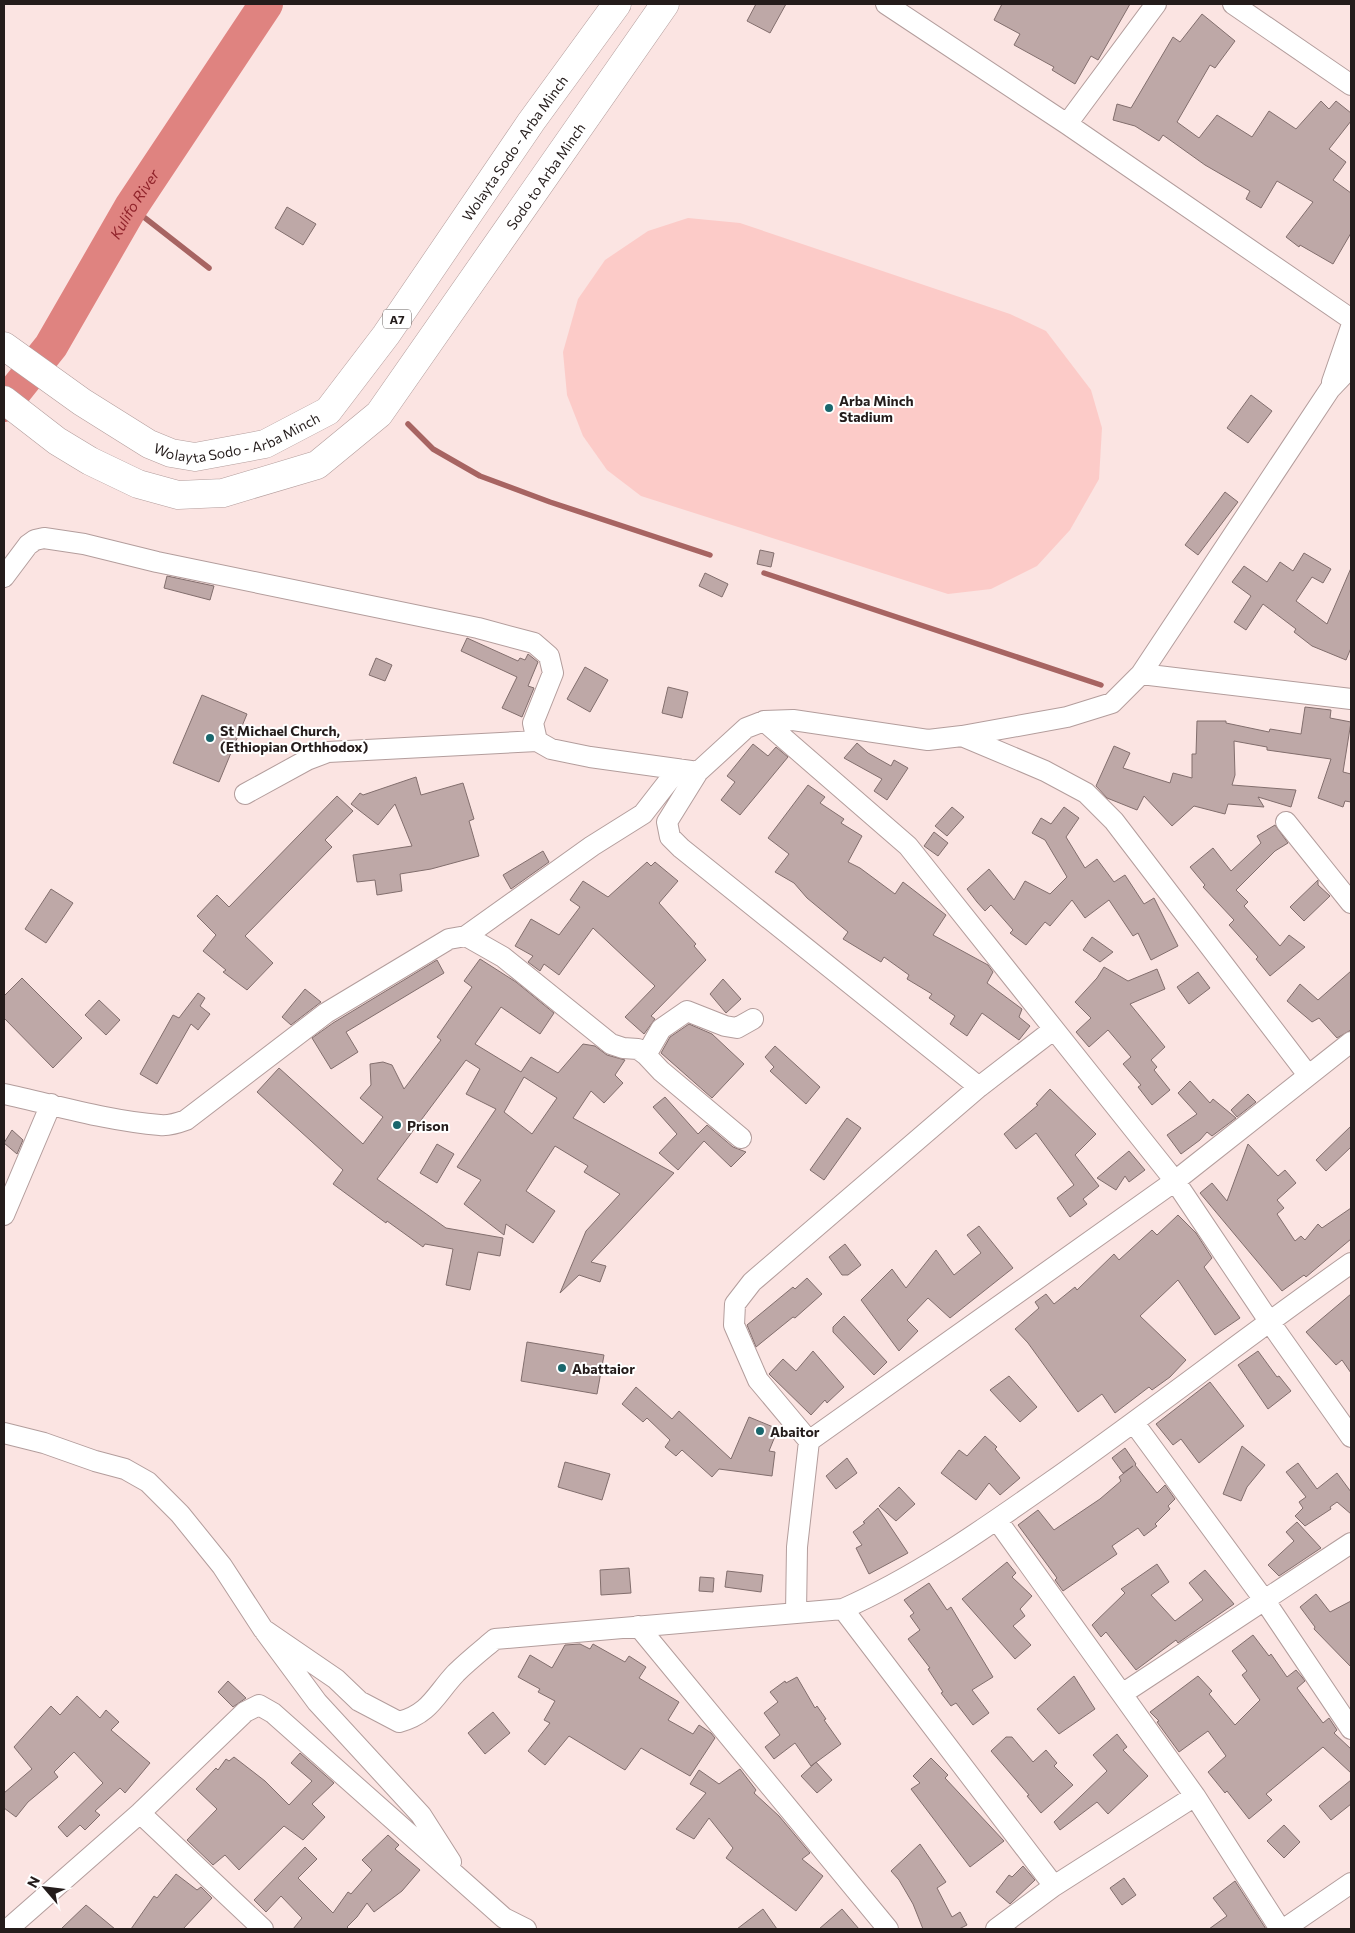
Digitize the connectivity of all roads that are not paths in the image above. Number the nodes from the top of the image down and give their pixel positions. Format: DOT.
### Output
graph roads {
  1 [pos="618,4"];
  2 [pos="665,4"];
  3 [pos="886,4"];
  4 [pos="1156,4"];
  5 [pos="1233,4"];
  6 [pos="1351,85"];
  7 [pos="531,122"];
  8 [pos="1067,124"];
  9 [pos="564,146"];
  10 [pos="1351,318"];
  11 [pos="1351,327"];
  12 [pos="4,346"];
  13 [pos="1351,367"];
  14 [pos="1330,389"];
  15 [pos="4,400"];
  16 [pos="4,577"];
  17 [pos="1141,674"];
  18 [pos="1351,698"];
  19 [pos="764,722"];
  20 [pos="962,736"];
  21 [pos="537,741"];
  22 [pos="688,770"];
  23 [pos="245,794"];
  24 [pos="1286,822"];
  25 [pos="1351,903"];
  26 [pos="466,936"];
  27 [pos="753,1019"];
  28 [pos="1053,1030"];
  29 [pos="1351,1042"];
  30 [pos="646,1055"];
  31 [pos="1308,1075"];
  32 [pos="979,1087"];
  33 [pos="4,1094"];
  34 [pos="51,1104"];
  35 [pos="741,1138"];
  36 [pos="1175,1181"];
  37 [pos="4,1214"];
  38 [pos="1351,1263"];
  39 [pos="1269,1321"];
  40 [pos="1134,1423"];
  41 [pos="4,1433"];
  42 [pos="1351,1437"];
  43 [pos="809,1440"];
  44 [pos="997,1520"];
  45 [pos="1351,1543"];
  46 [pos="1265,1601"];
  47 [pos="843,1609"];
  48 [pos="796,1613"];
  49 [pos="638,1626"];
  50 [pos="263,1629"];
  51 [pos="1122,1694"];
  52 [pos="1351,1729"];
  53 [pos="1195,1796"];
  54 [pos="140,1813"];
  55 [pos="1351,1883"];
  56 [pos="466,1884"];
  57 [pos="1054,1886"];
  58 [pos="498,1924"];
  59 [pos="8,1929"];
  60 [pos="263,1929"];
  61 [pos="526,1929"];
  62 [pos="888,1929"];
  63 [pos="996,1929"];
  64 [pos="1280,1929"];
  65 [pos="1284,1929"];
  1 -- 7 [label="highway, Wolayta Sodo - Arba Minch / A7"];
  2 -- 9 [label="highway, Sodo to Arba Minch"];
  3 -- 8 [label="street"];
  4 -- 8 [label="street"];
  5 -- 6 [label="street"];
  7 -- 9 [label="highway"];
  7 -- 12 [label="highway, Wolayta Sodo - Arba Minch / A7"];
  8 -- 10 [label="street"];
  9 -- 15 [label="highway, Sodo to Arba Minch"];
  11 -- 14 [label="street"];
  13 -- 14 [label="street"];
  14 -- 17 [label="street"];
  16 -- 21 [label="street"];
  17 -- 18 [label="street"];
  17 -- 20 [label="street"];
  19 -- 20 [label="street"];
  19 -- 22 [label="street"];
  19 -- 28 [label="street"];
  20 -- 31 [label="street"];
  21 -- 22 [label="street"];
  21 -- 23 [label="street"];
  22 -- 26 [label="street"];
  22 -- 32 [label="street"];
  24 -- 25 [label="street"];
  26 -- 30 [label="street"];
  26 -- 34 [label="street"];
  27 -- 30 [label="street"];
  28 -- 32 [label="street"];
  28 -- 36 [label="street"];
  29 -- 31 [label="street"];
  30 -- 35 [label="street"];
  31 -- 36 [label="street"];
  32 -- 43 [label="street"];
  33 -- 34 [label="street"];
  34 -- 37 [label="street"];
  36 -- 39 [label="street"];
  36 -- 43 [label="street"];
  38 -- 39 [label="street"];
  39 -- 40 [label="street"];
  39 -- 42 [label="street"];
  40 -- 44 [label="street"];
  40 -- 46 [label="street"];
  41 -- 50 [label="street"];
  43 -- 48 [label="street"];
  44 -- 47 [label="street"];
  44 -- 51 [label="street"];
  45 -- 46 [label="street"];
  46 -- 51 [label="street"];
  46 -- 52 [label="street"];
  47 -- 48 [label="street"];
  47 -- 57 [label="street"];
  48 -- 49 [label="street"];
  49 -- 50 [label="street"];
  49 -- 62 [label="street"];
  50 -- 56 [label="street"];
  51 -- 53 [label="street"];
  53 -- 57 [label="street"];
  53 -- 64 [label="street"];
  54 -- 56 [label="street"];
  54 -- 59 [label="street"];
  54 -- 60 [label="street"];
  55 -- 65 [label="street"];
  56 -- 58 [label="street"];
  57 -- 63 [label="street"];
  58 -- 61 [label="street"];
}
